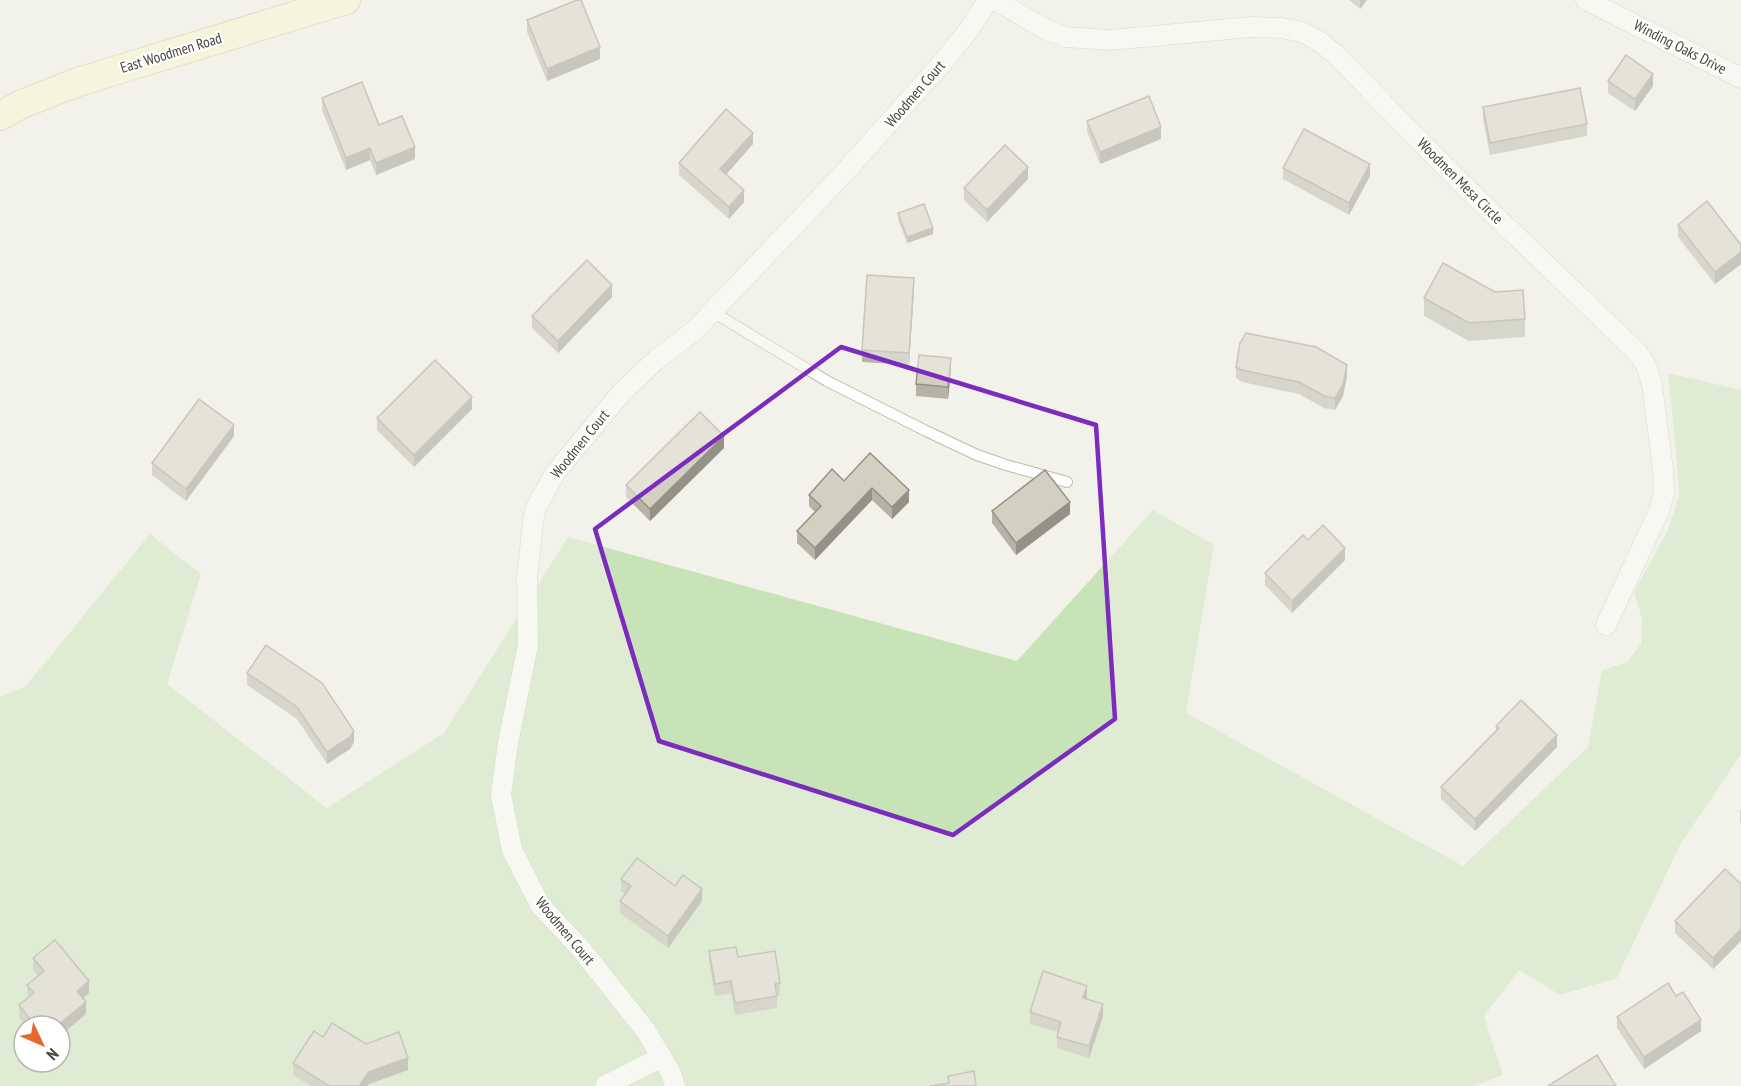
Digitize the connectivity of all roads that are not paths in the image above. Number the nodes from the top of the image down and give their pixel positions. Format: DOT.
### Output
graph roads {
  1 [pos="346,0"];
  2 [pos="988,0"];
  3 [pos="995,0"];
  4 [pos="1586,0"];
  5 [pos="1741,78"];
  6 [pos="0,116"];
  7 [pos="713,312"];
  8 [pos="1067,482"];
  9 [pos="1606,625"];
  10 [pos="662,1057"];
  11 [pos="605,1086"];
  12 [pos="675,1086"];
  1 -- 6 [label="main road, East Woodmen Road"];
  2 -- 7 [label="street, Woodmen Court"];
  3 -- 9 [label="street, Woodmen Mesa Circle"];
  4 -- 5 [label="street, Winding Oaks Drive"];
  7 -- 8 [label="lane"];
  7 -- 10 [label="street, Woodmen Court"];
  10 -- 11 [label="street"];
  10 -- 12 [label="street, Woodmen Court"];
}
